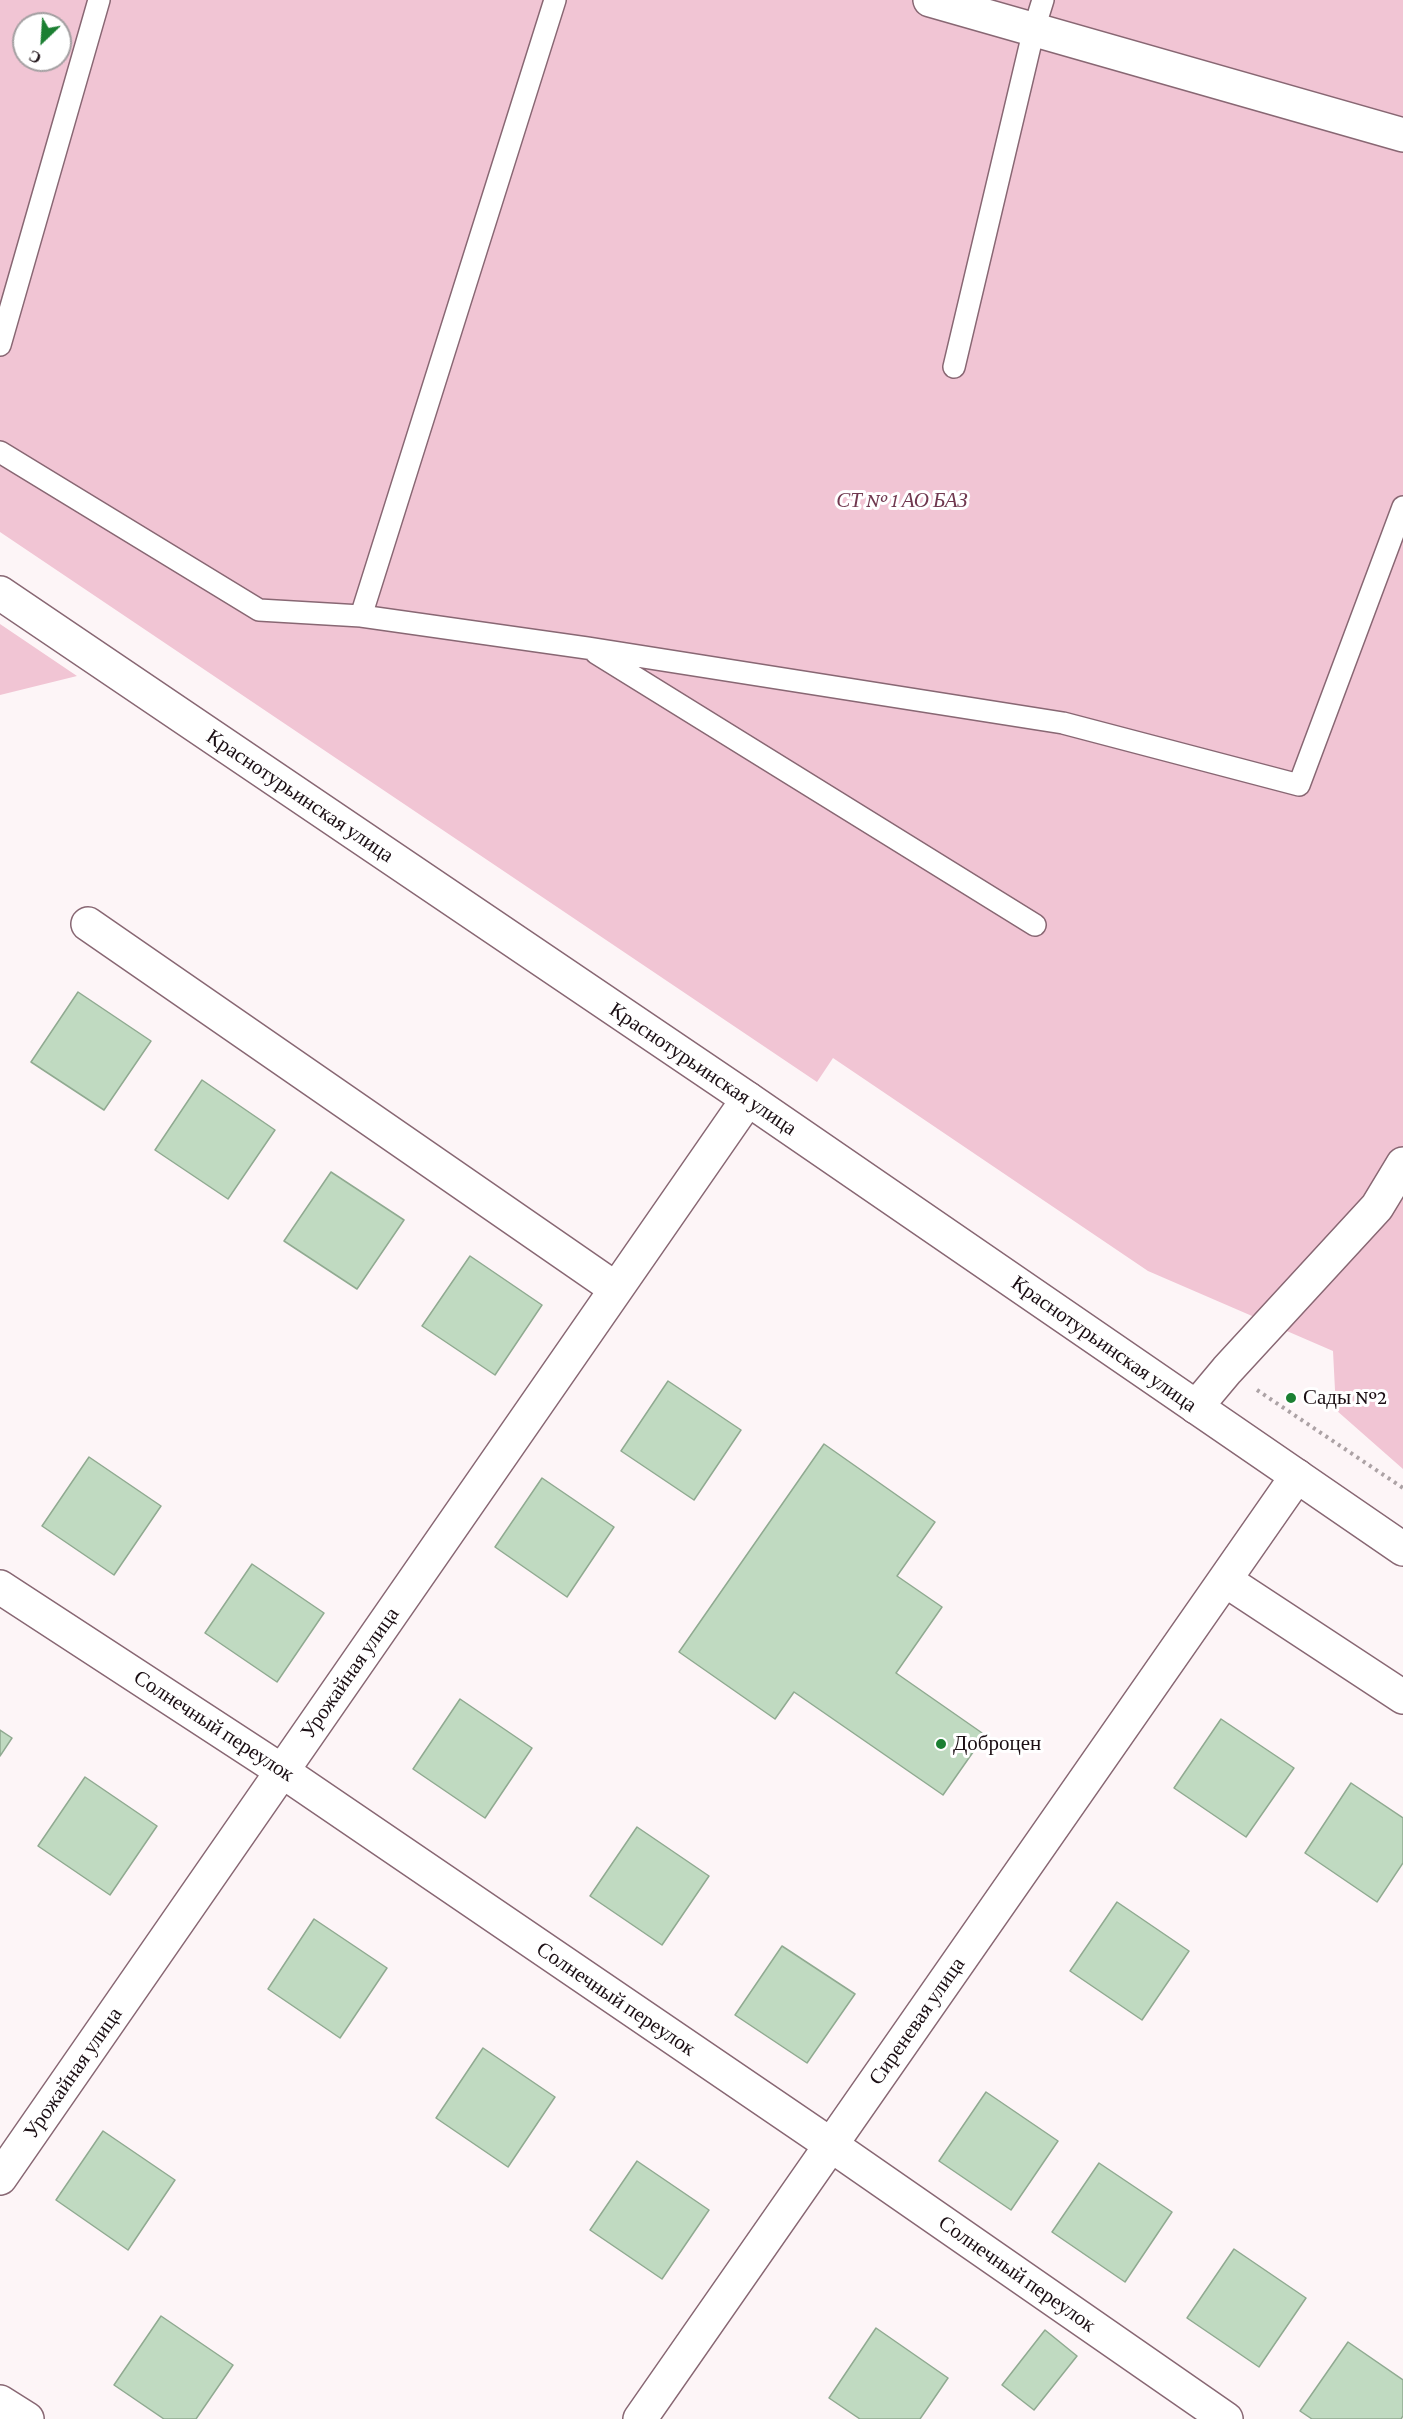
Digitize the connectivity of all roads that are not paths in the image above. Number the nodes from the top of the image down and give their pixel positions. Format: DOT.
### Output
graph roads {
  1 [pos="99,0"];
  2 [pos="555,0"];
  3 [pos="930,0"];
  4 [pos="1038,15"];
  5 [pos="1403,135"];
  6 [pos="0,345"];
  7 [pos="954,368"];
  8 [pos="0,452"];
  9 [pos="1403,507"];
  10 [pos="0,593"];
  11 [pos="361,616"];
  12 [pos="587,648"];
  13 [pos="88,924"];
  14 [pos="1035,925"];
  15 [pos="748,1099"];
  16 [pos="1403,1164"];
  17 [pos="616,1289"];
  18 [pos="1196,1407"];
  19 [pos="1297,1476"];
  20 [pos="1403,1549"];
  21 [pos="1225,1580"];
  22 [pos="0,1587"];
  23 [pos="1403,1697"];
  24 [pos="282,1771"];
  25 [pos="831,2145"];
  26 [pos="0,2178"];
  27 [pos="0,2402"];
  28 [pos="27,2419"];
  29 [pos="640,2419"];
  30 [pos="1226,2419"];
  1 -- 6 [label="lane"];
  2 -- 11 [label="lane"];
  3 -- 4 [label="street"];
  4 -- 5 [label="street"];
  4 -- 7 [label="lane"];
  8 -- 11 [label="lane"];
  9 -- 12 [label="lane"];
  10 -- 15 [label="street, Краснотурьинская улица"];
  11 -- 12 [label="lane"];
  12 -- 14 [label="lane"];
  13 -- 17 [label="street"];
  15 -- 17 [label="street, Урожайная улица"];
  15 -- 18 [label="street, Краснотурьинская улица"];
  16 -- 18 [label="street"];
  17 -- 24 [label="street, Урожайная улица"];
  18 -- 19 [label="street, Краснотурьинская улица"];
  19 -- 20 [label="street, Краснотурьинская улица"];
  19 -- 21 [label="street, Сиреневая улица"];
  21 -- 23 [label="street"];
  21 -- 25 [label="street, Сиреневая улица"];
  22 -- 24 [label="street, Солнечный переулок"];
  24 -- 25 [label="street, Солнечный переулок"];
  24 -- 26 [label="street, Урожайная улица"];
  25 -- 29 [label="street, Сиреневая улица"];
  25 -- 30 [label="street, Солнечный переулок"];
  27 -- 28 [label="street"];
}
